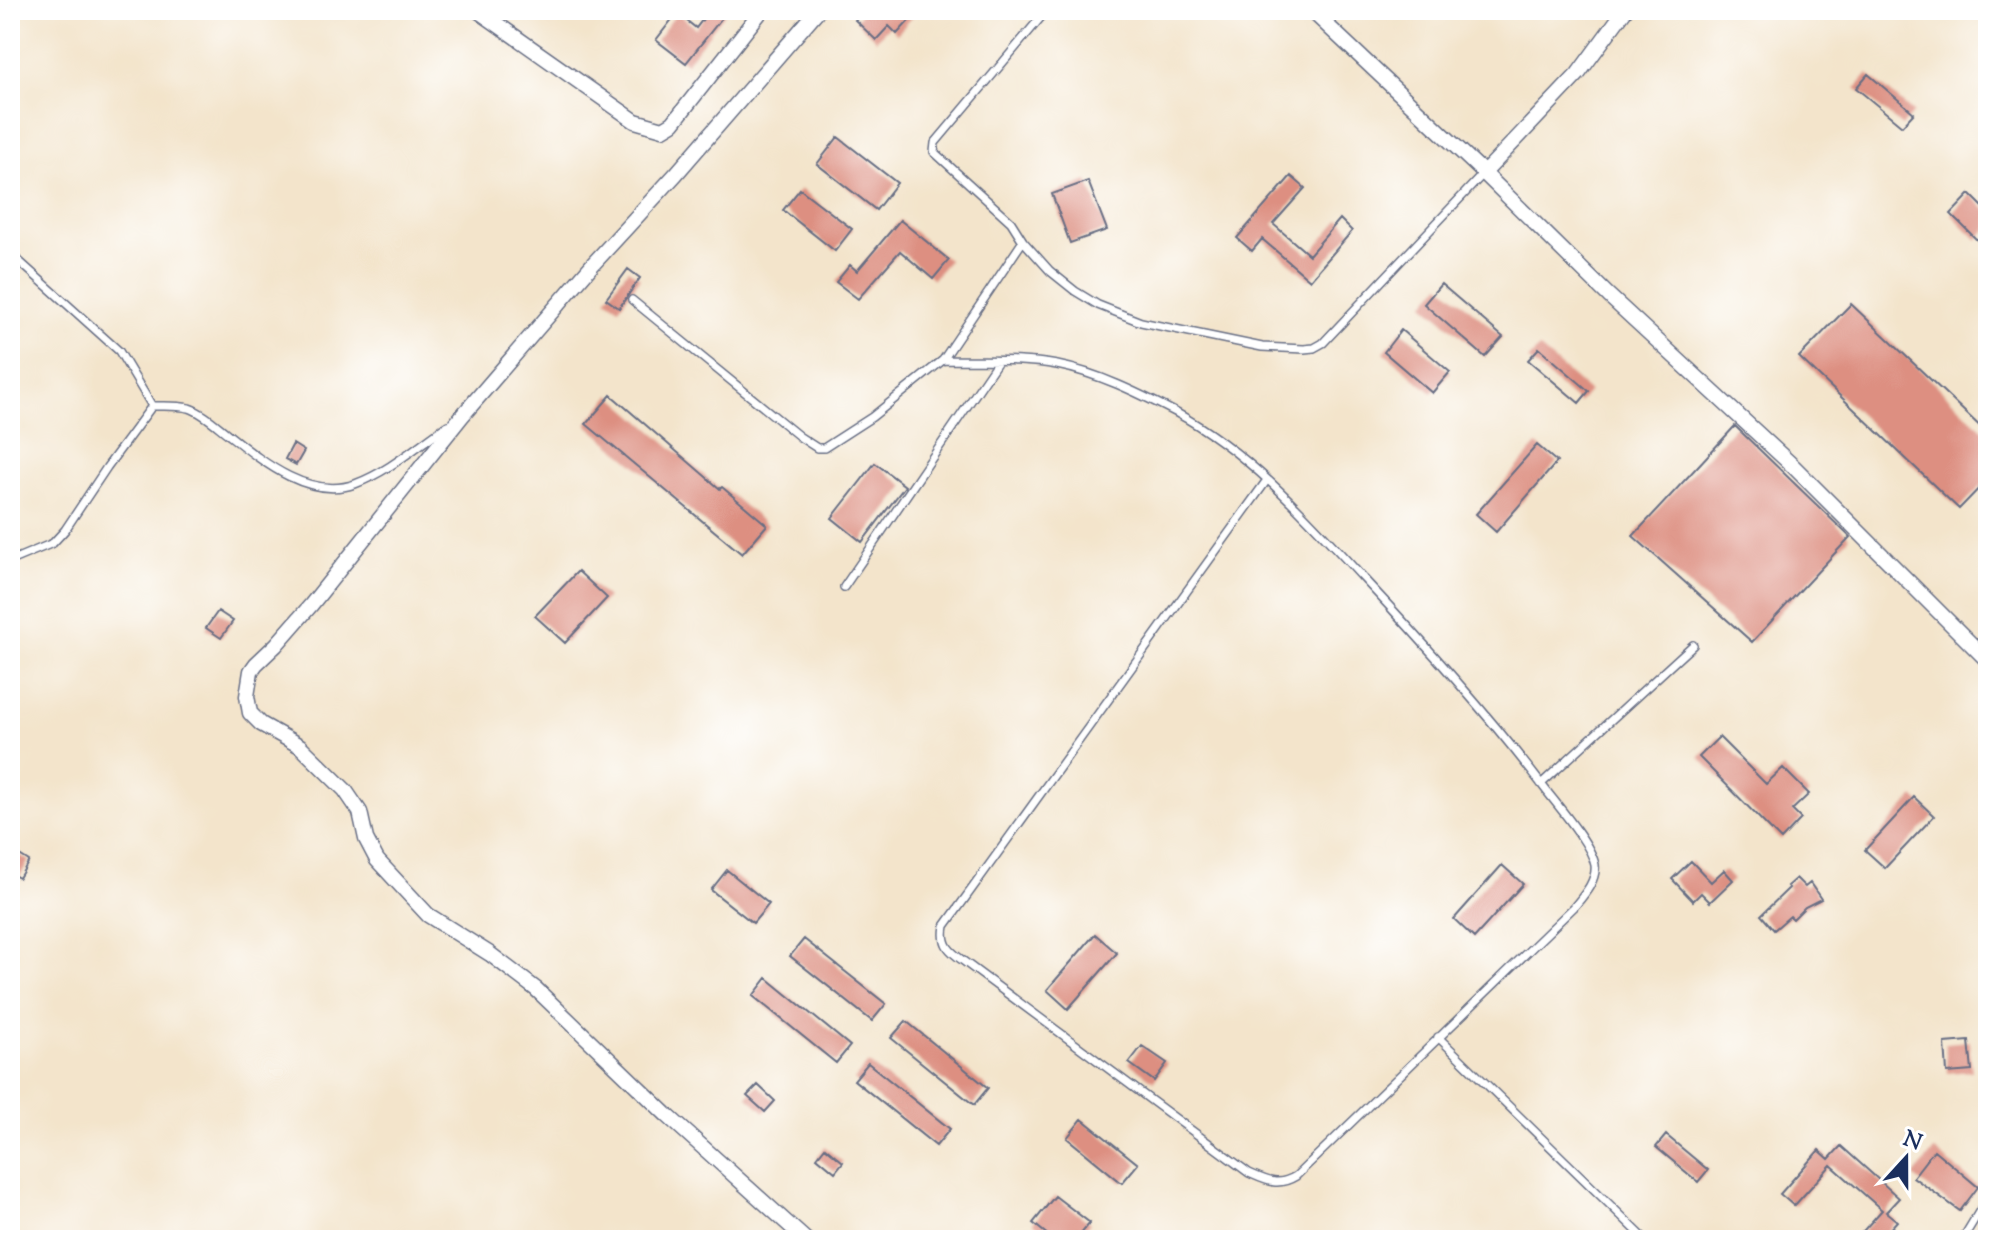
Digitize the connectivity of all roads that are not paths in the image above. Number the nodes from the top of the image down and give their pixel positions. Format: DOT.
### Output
graph roads {
  1 [pos="477,10"];
  2 [pos="762,10"];
  3 [pos="818,10"];
  4 [pos="1047,10"];
  5 [pos="1311,10"];
  6 [pos="1625,10"];
  7 [pos="1484,173"];
  8 [pos="1023,241"];
  9 [pos="10,253"];
  10 [pos="632,300"];
  11 [pos="943,360"];
  12 [pos="998,361"];
  13 [pos="152,406"];
  14 [pos="462,416"];
  15 [pos="1267,480"];
  16 [pos="10,561"];
  17 [pos="844,587"];
  18 [pos="1693,645"];
  19 [pos="1986,653"];
  20 [pos="1541,784"];
  21 [pos="1438,1037"];
  22 [pos="1988,1197"];
  23 [pos="806,1240"];
  24 [pos="1646,1240"];
  25 [pos="1962,1240"];
  1 -- 2 [label="street"];
  3 -- 14 [label="street"];
  4 -- 8 [label="lane"];
  5 -- 7 [label="street"];
  6 -- 7 [label="street"];
  7 -- 8 [label="lane"];
  7 -- 19 [label="street"];
  8 -- 11 [label="lane"];
  9 -- 13 [label="lane"];
  10 -- 11 [label="lane"];
  11 -- 12 [label="lane"];
  12 -- 15 [label="lane"];
  12 -- 17 [label="lane"];
  13 -- 14 [label="lane"];
  13 -- 16 [label="lane"];
  14 -- 23 [label="street"];
  15 -- 20 [label="lane"];
  15 -- 21 [label="lane"];
  18 -- 20 [label="lane"];
  20 -- 21 [label="lane"];
  21 -- 24 [label="lane"];
  22 -- 25 [label="lane"];
}
